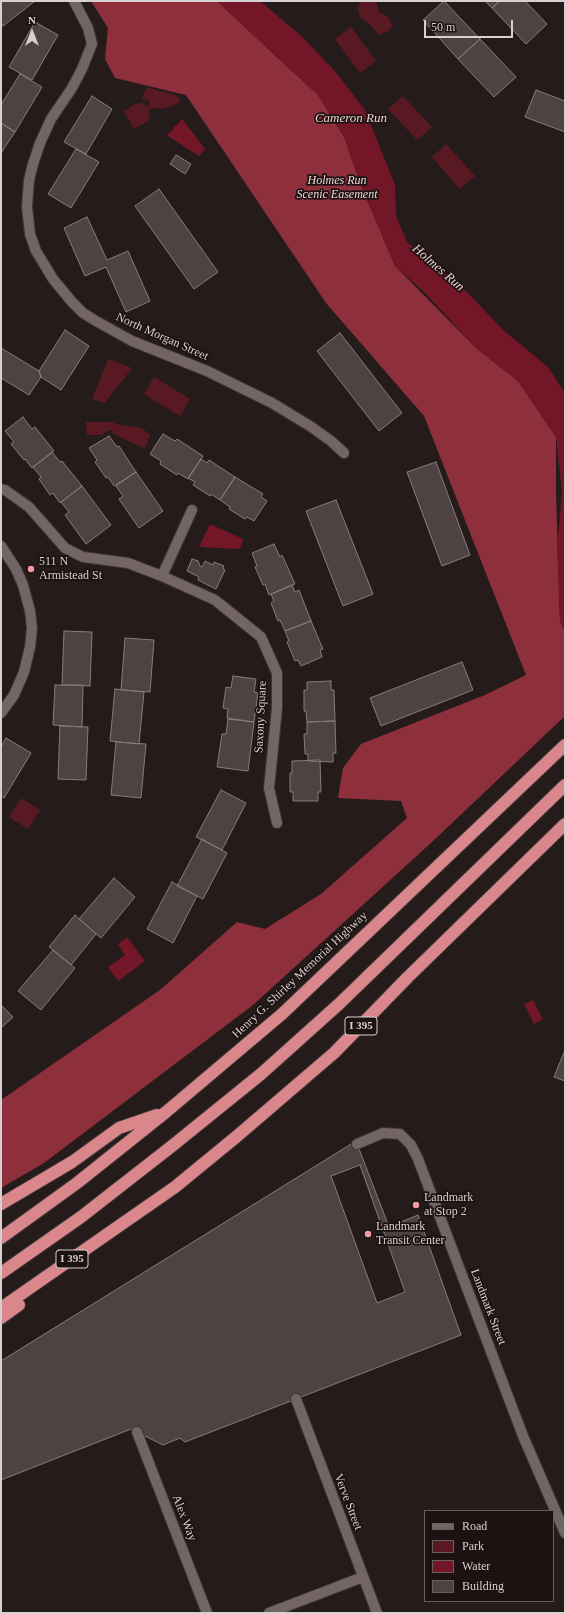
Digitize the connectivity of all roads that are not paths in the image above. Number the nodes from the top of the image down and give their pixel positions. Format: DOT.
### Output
graph roads {
  1 [pos="74,1"];
  2 [pos="344,453"];
  3 [pos="1,489"];
  4 [pos="192,510"];
  5 [pos="1,546"];
  6 [pos="162,576"];
  7 [pos="1,713"];
  8 [pos="565,745"];
  9 [pos="565,785"];
  10 [pos="277,823"];
  11 [pos="565,824"];
  12 [pos="166,1112"];
  13 [pos="357,1144"];
  14 [pos="1,1204"];
  15 [pos="142,1210"];
  16 [pos="1,1238"];
  17 [pos="1,1273"];
  18 [pos="1,1308"];
  19 [pos="1,1318"];
  20 [pos="296,1400"];
  21 [pos="137,1432"];
  22 [pos="565,1533"];
  23 [pos="363,1577"];
  24 [pos="207,1613"];
  25 [pos="269,1613"];
  26 [pos="377,1613"];
  1 -- 2 [label="street, North Morgan Street"];
  3 -- 6 [label="street, Saxony Square"];
  4 -- 6 [label="street"];
  5 -- 7 [label="street"];
  6 -- 10 [label="street, Saxony Square"];
  8 -- 12 [label="highway, Henry G. Shirley Memorial Highway"];
  9 -- 17 [label="highway"];
  11 -- 15 [label="highway, I 395"];
  12 -- 14 [label="highway"];
  12 -- 16 [label="highway, Henry G. Shirley Memorial Highway"];
  13 -- 22 [label="street, Landmark Street"];
  15 -- 18 [label="highway, I 395"];
  15 -- 19 [label="highway"];
  20 -- 23 [label="street, Verve Street"];
  21 -- 24 [label="street, Alex Way"];
  23 -- 25 [label="street"];
  23 -- 26 [label="street, Verve Street"];
}
